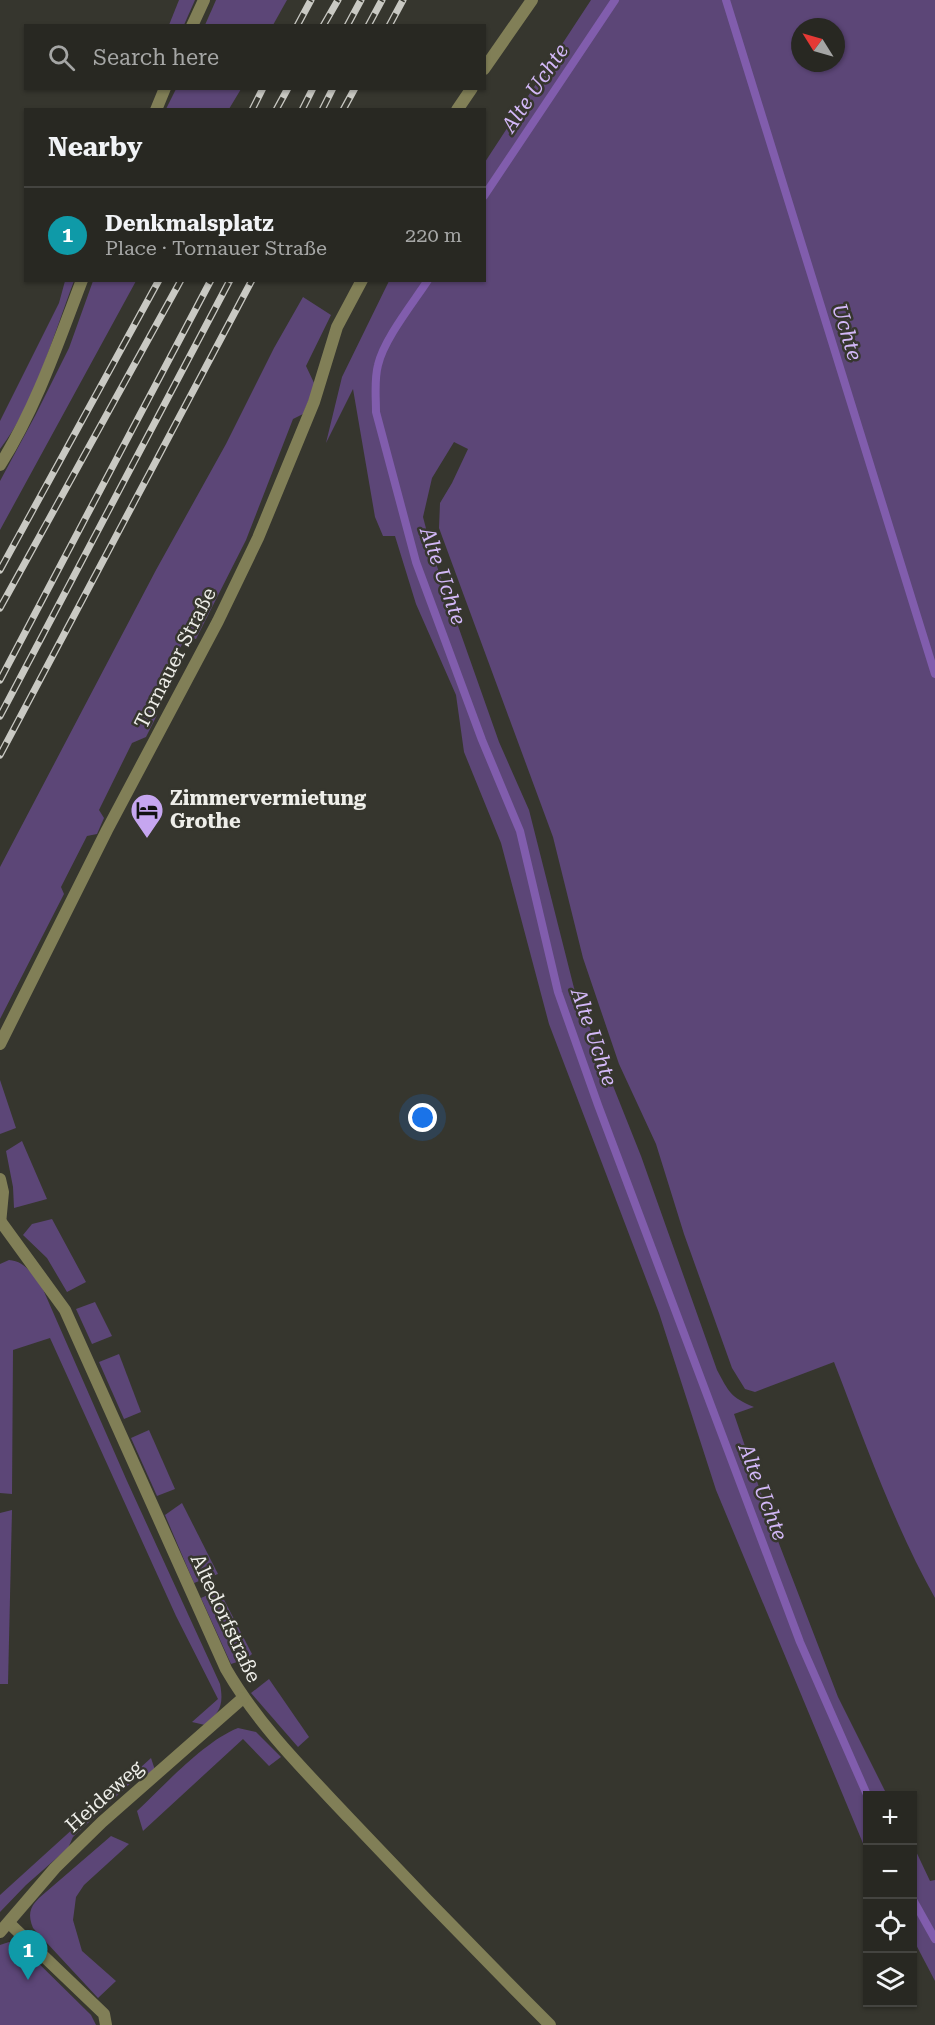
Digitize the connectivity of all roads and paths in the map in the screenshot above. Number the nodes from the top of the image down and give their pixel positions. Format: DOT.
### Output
graph roads {
  1 [pos="204,0"];
  2 [pos="532,0"];
  3 [pos="193,24"];
  4 [pos="486,66"];
  5 [pos="164,90"];
  6 [pos="471,90"];
  7 [pos="157,108"];
  8 [pos="458,108"];
  9 [pos="81,282"];
  10 [pos="361,282"];
  11 [pos="0,465"];
  12 [pos="0,1044"];
  13 [pos="0,1179"];
  14 [pos="0,1223"];
  15 [pos="243,1698"];
  16 [pos="4,1927"];
  17 [pos="106,2025"];
  18 [pos="550,2025"];
  1 -- 3 [label="street"];
  2 -- 4 [label="street"];
  5 -- 7 [label="street"];
  6 -- 8 [label="street"];
  9 -- 11 [label="street"];
  10 -- 12 [label="street, Tornauer Straße"];
  13 -- 14 [label="street"];
  14 -- 15 [label="street, Altedorfstraße"];
  15 -- 16 [label="street, Heideweg"];
  15 -- 18 [label="street, Altedorfstraße"];
  16 -- 17 [label="street"];
}
